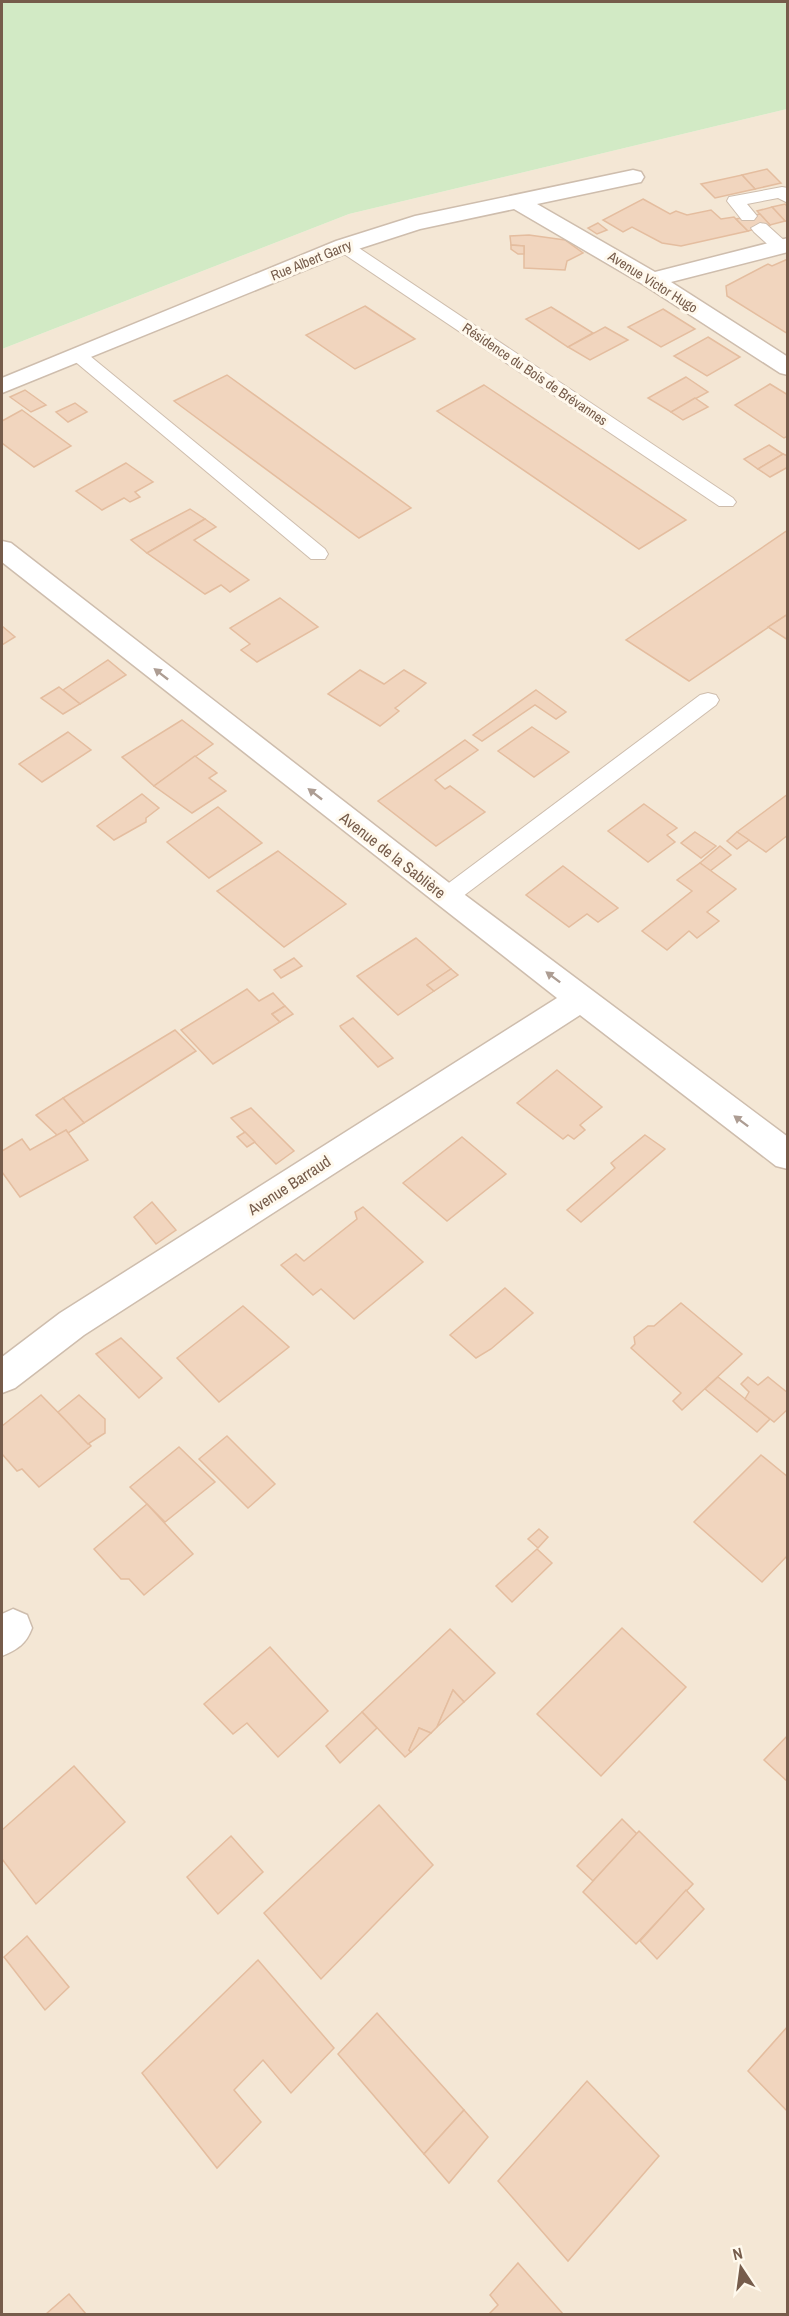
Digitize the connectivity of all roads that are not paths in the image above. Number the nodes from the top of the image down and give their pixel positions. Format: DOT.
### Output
graph roads {
  1 [pos="633,177"];
  2 [pos="788,198"];
  3 [pos="516,201"];
  4 [pos="344,246"];
  5 [pos="784,246"];
  6 [pos="652,280"];
  7 [pos="78,355"];
  8 [pos="788,368"];
  9 [pos="2,386"];
  10 [pos="726,502"];
  11 [pos="2,549"];
  12 [pos="318,554"];
  13 [pos="708,700"];
  14 [pos="446,897"];
  15 [pos="581,999"];
  16 [pos="788,1156"];
  17 [pos="2,1377"];
  1 -- 3 [label="street, Rue Albert Garry"];
  2 -- 5 [label="lane"];
  3 -- 4 [label="street, Rue Albert Garry"];
  3 -- 6 [label="street, Avenue Victor Hugo"];
  4 -- 7 [label="street, Rue Albert Garry"];
  4 -- 10 [label="lane, Résidence du Bois de Brévannes"];
  5 -- 6 [label="street"];
  6 -- 8 [label="street, Avenue Victor Hugo"];
  7 -- 9 [label="street, Rue Albert Garry"];
  7 -- 12 [label="lane"];
  14 -- 11 [label="street, Avenue de la Sablière, one-way"];
  13 -- 14 [label="lane"];
  15 -- 14 [label="street, Avenue de la Sablière, one-way"];
  16 -- 15 [label="street, Avenue de la Sablière, one-way"];
  15 -- 17 [label="street, Avenue Barraud"];
}
